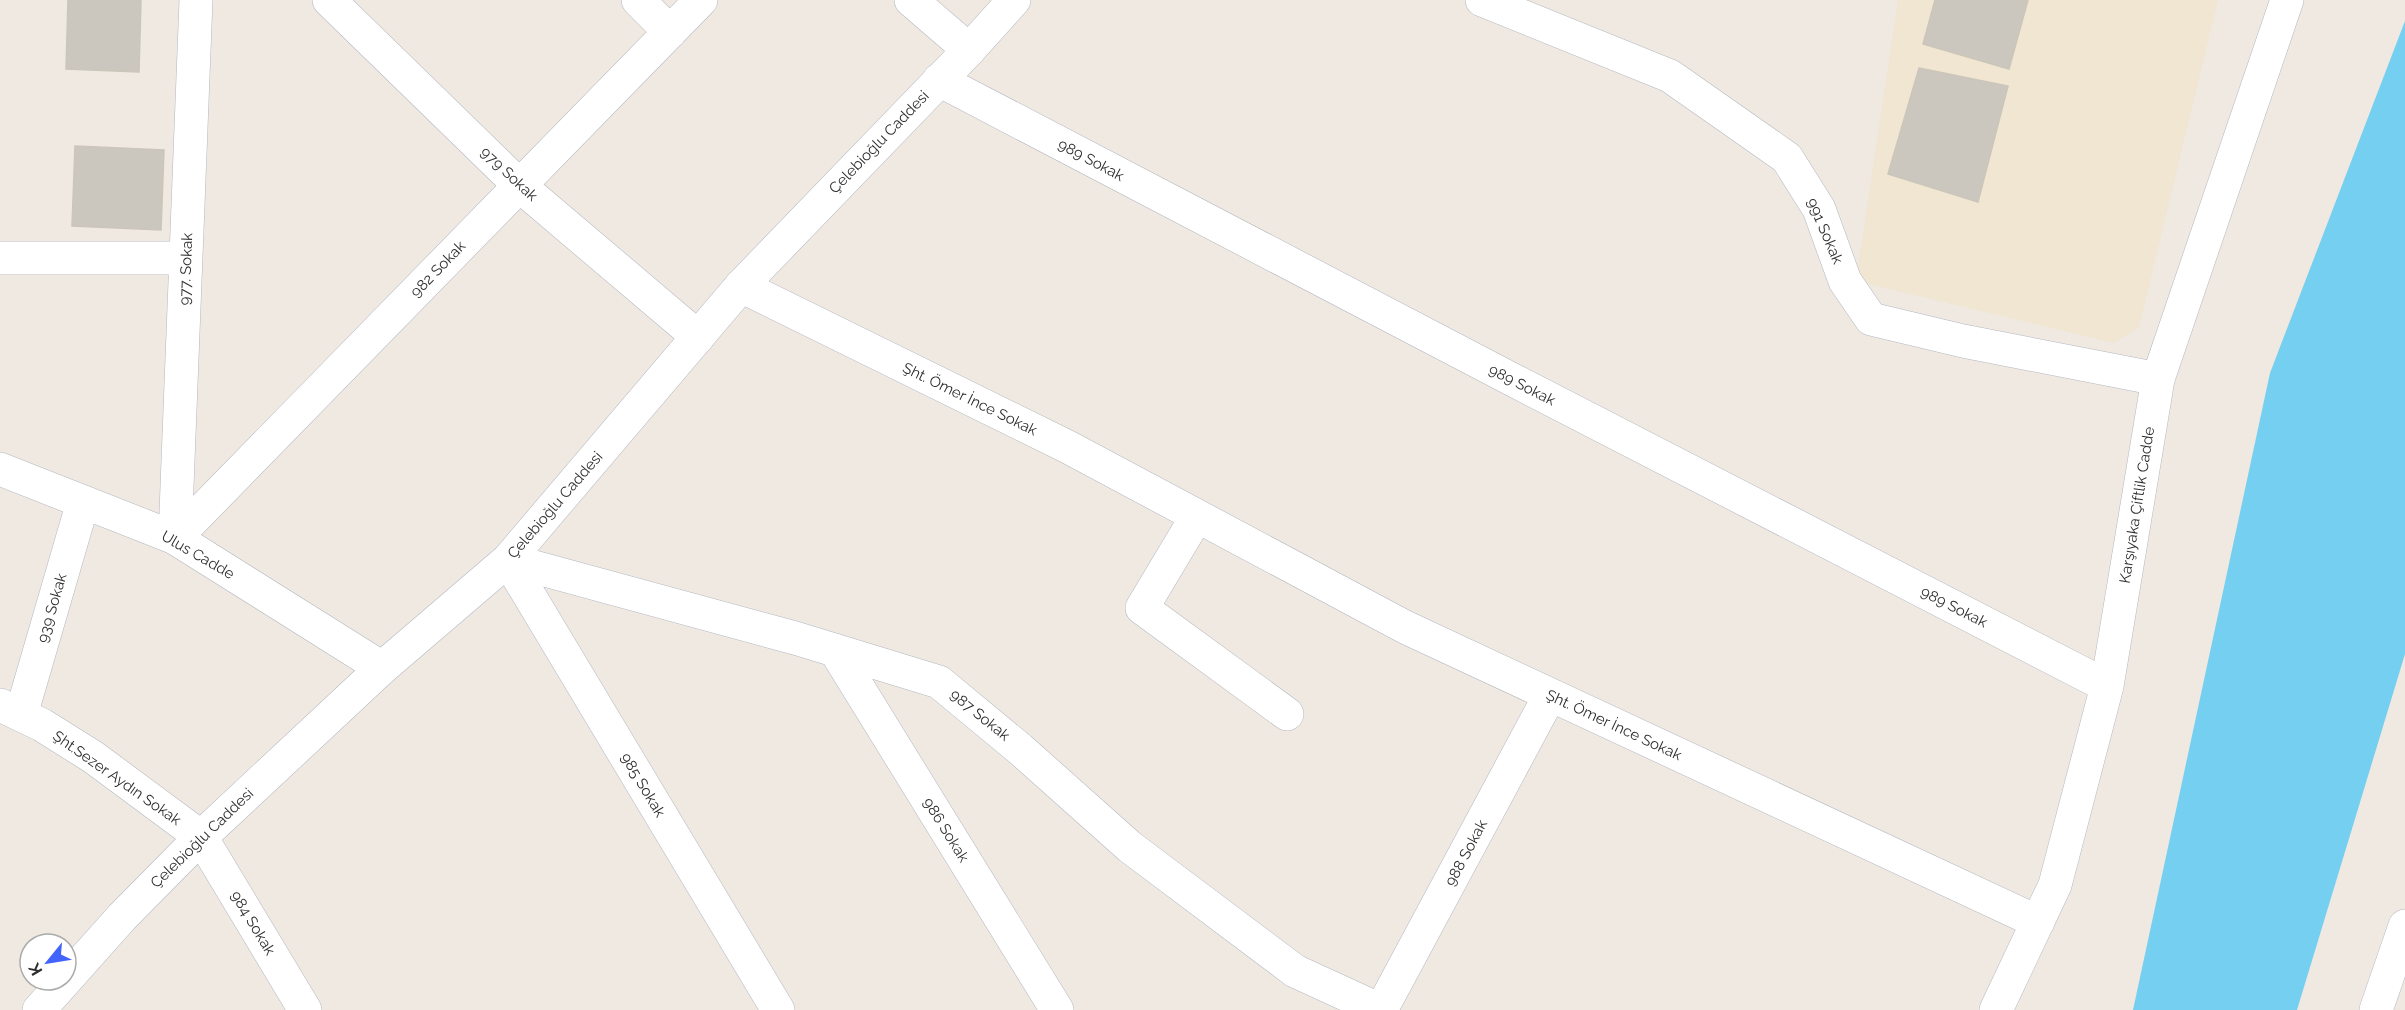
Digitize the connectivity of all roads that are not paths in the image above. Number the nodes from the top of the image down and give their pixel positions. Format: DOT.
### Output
graph roads {
  1 [pos="196,0"];
  2 [pos="329,0"];
  3 [pos="638,0"];
  4 [pos="701,0"];
  5 [pos="911,0"];
  6 [pos="1014,0"];
  7 [pos="1482,0"];
  8 [pos="2287,0"];
  9 [pos="670,32"];
  10 [pos="969,50"];
  11 [pos="939,80"];
  12 [pos="520,186"];
  13 [pos="0,258"];
  14 [pos="186,258"];
  15 [pos="741,286"];
  16 [pos="698,337"];
  17 [pos="2158,379"];
  18 [pos="0,469"];
  19 [pos="83,502"];
  20 [pos="1197,516"];
  21 [pos="175,538"];
  22 [pos="508,560"];
  23 [pos="835,651"];
  24 [pos="382,668"];
  25 [pos="2107,686"];
  26 [pos="1550,695"];
  27 [pos="11,710"];
  28 [pos="1287,714"];
  29 [pos="201,837"];
  30 [pos="2038,922"];
  31 [pos="2405,926"];
  32 [pos="39,1010"];
  33 [pos="304,1010"];
  34 [pos="778,1010"];
  35 [pos="1057,1010"];
  36 [pos="1381,1010"];
  37 [pos="1996,1010"];
  38 [pos="2376,1010"];
  1 -- 14 [label="street, 977. Sokak"];
  2 -- 12 [label="street, 979 Sokak"];
  3 -- 9 [label="street"];
  4 -- 9 [label="street, 982 Sokak"];
  5 -- 10 [label="street"];
  6 -- 10 [label="street, Çelebioğlu Caddesi"];
  7 -- 17 [label="street, 991 Sokak"];
  8 -- 17 [label="street, Karşıyaka Çiftlik Cadde"];
  9 -- 12 [label="street, 982 Sokak"];
  10 -- 11 [label="street, Çelebioğlu Caddesi"];
  11 -- 15 [label="street, Çelebioğlu Caddesi"];
  11 -- 25 [label="street, 989 Sokak"];
  12 -- 16 [label="street, 979 Sokak"];
  12 -- 21 [label="street, 982 Sokak"];
  13 -- 14 [label="street"];
  14 -- 21 [label="street, 977. Sokak"];
  15 -- 16 [label="street, Çelebioğlu Caddesi"];
  15 -- 20 [label="street, Şht. Ömer İnce Sokak"];
  16 -- 22 [label="street, Çelebioğlu Caddesi"];
  17 -- 25 [label="street, Karşıyaka Çiftlik Cadde"];
  18 -- 19 [label="street, Ulus Cadde"];
  19 -- 21 [label="street, Ulus Cadde"];
  19 -- 27 [label="street, 939 Sokak"];
  20 -- 26 [label="street, Şht. Ömer İnce Sokak"];
  20 -- 28 [label="street"];
  21 -- 24 [label="street, Ulus Cadde"];
  22 -- 23 [label="street, 987 Sokak"];
  22 -- 24 [label="street, Çelebioğlu Caddesi"];
  22 -- 34 [label="street, 985 Sokak"];
  23 -- 35 [label="street, 986 Sokak"];
  23 -- 36 [label="street, 987 Sokak"];
  24 -- 29 [label="street, Çelebioğlu Caddesi"];
  25 -- 30 [label="street, Karşıyaka Çiftlik Cadde"];
  26 -- 30 [label="street, Şht. Ömer İnce Sokak"];
  26 -- 36 [label="street, 988 Sokak"];
  27 -- 29 [label="street, Şht.Sezer Aydın Sokak"];
  29 -- 32 [label="street, Çelebioğlu Caddesi"];
  29 -- 33 [label="street, 984 Sokak"];
  30 -- 37 [label="street, Karşıyaka Çiftlik Cadde"];
  31 -- 38 [label="street"];
}
